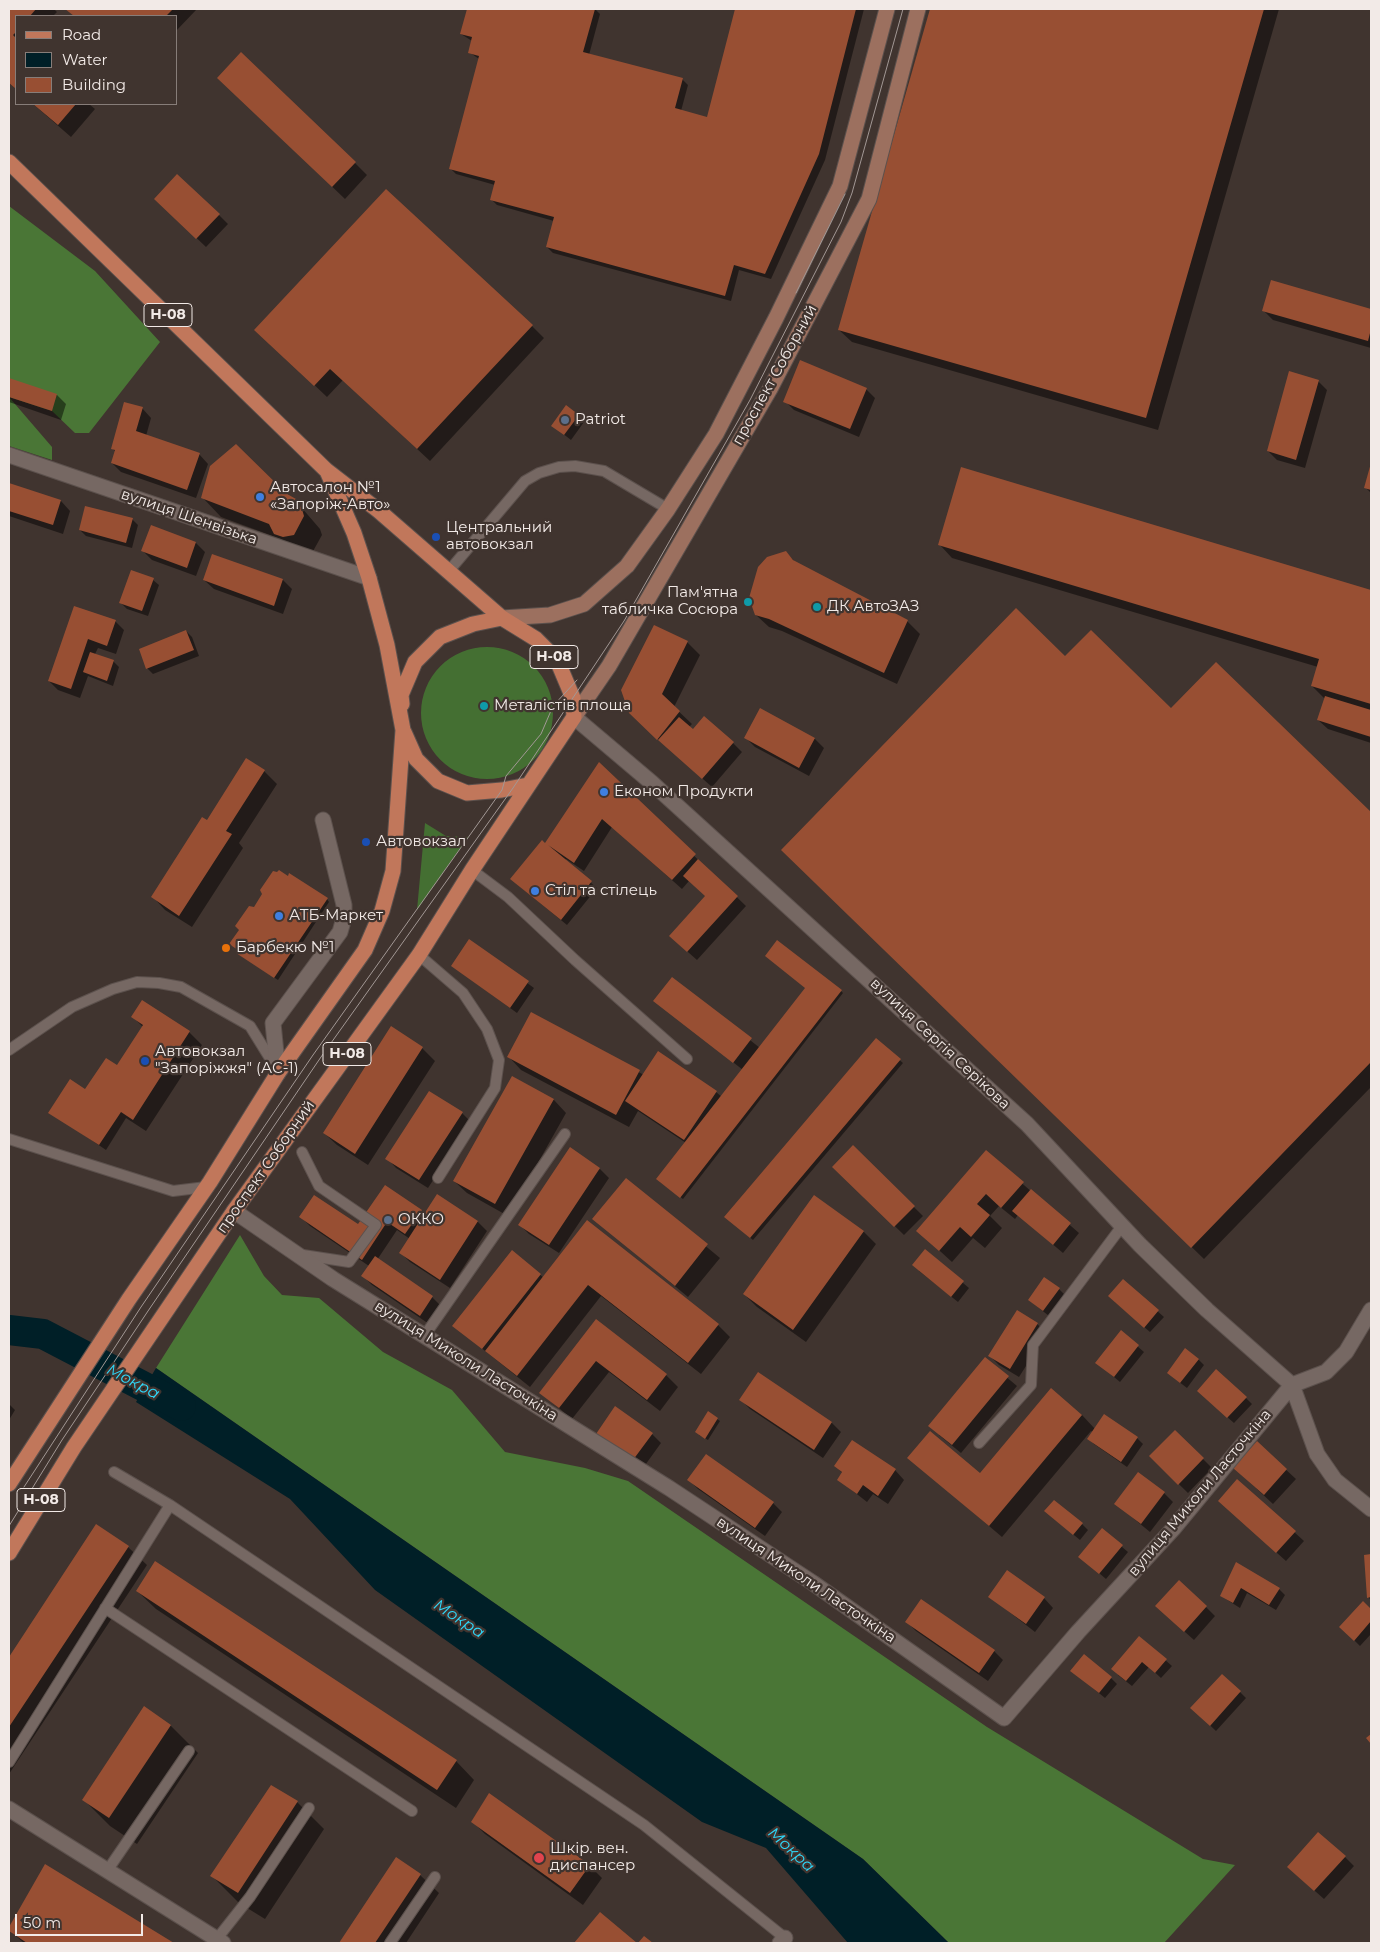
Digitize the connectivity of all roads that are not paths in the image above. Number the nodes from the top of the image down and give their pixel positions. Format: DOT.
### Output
graph roads {
  1 [pos="887,9"];
  2 [pos="918,9"];
  3 [pos="9,162"];
  4 [pos="9,455"];
  5 [pos="326,470"];
  6 [pos="668,509"];
  7 [pos="448,572"];
  8 [pos="369,578"];
  9 [pos="502,618"];
  10 [pos="574,717"];
  11 [pos="403,730"];
  12 [pos="528,785"];
  13 [pos="323,820"];
  14 [pos="472,870"];
  15 [pos="419,955"];
  16 [pos="9,1050"];
  17 [pos="687,1059"];
  18 [pos="278,1073"];
  19 [pos="565,1134"];
  20 [pos="9,1139"];
  21 [pos="302,1152"];
  22 [pos="438,1178"];
  23 [pos="206,1187"];
  24 [pos="234,1211"];
  25 [pos="1122,1226"];
  26 [pos="295,1253"];
  27 [pos="1371,1310"];
  28 [pos="425,1335"];
  29 [pos="1292,1385"];
  30 [pos="979,1444"];
  31 [pos="114,1472"];
  32 [pos="9,1484"];
  33 [pos="170,1505"];
  34 [pos="1371,1509"];
  35 [pos="9,1553"];
  36 [pos="105,1608"];
  37 [pos="189,1751"];
  38 [pos="9,1762"];
  39 [pos="309,1808"];
  40 [pos="9,1809"];
  41 [pos="412,1811"];
  42 [pos="107,1871"];
  43 [pos="435,1877"];
  44 [pos="220,1941"];
  45 [pos="782,1941"];
  46 [pos="390,1943"];
  1 -- 6 [label="main road, проспект Соборний"];
  2 -- 10 [label="main road, проспект Соборний"];
  3 -- 5 [label="main road, Н-08"];
  4 -- 8 [label="street, вулиця Шенвізька"];
  5 -- 7 [label="main road, Н-08"];
  5 -- 8 [label="main road, Н-08"];
  6 -- 7 [label="lane"];
  6 -- 9 [label="main road, проспект Соборний"];
  7 -- 9 [label="main road, Н-08"];
  8 -- 11 [label="main road, Н-08"];
  9 -- 10 [label="main road, Н-08"];
  9 -- 11 [label="main road"];
  10 -- 12 [label="main road, Н-08"];
  10 -- 25 [label="street, вулиця Сергія Серікова"];
  11 -- 12 [label="main road"];
  11 -- 18 [label="main road, Н-08"];
  12 -- 14 [label="main road, проспект Соборний / Н-08"];
  13 -- 18 [label="street"];
  14 -- 15 [label="main road, проспект Соборний / Н-08"];
  14 -- 17 [label="lane"];
  15 -- 22 [label="lane"];
  15 -- 24 [label="main road, проспект Соборний / Н-08"];
  16 -- 18 [label="lane"];
  18 -- 23 [label="main road, Н-08"];
  19 -- 28 [label="lane"];
  20 -- 23 [label="lane"];
  21 -- 26 [label="lane"];
  23 -- 32 [label="main road, Н-08"];
  24 -- 26 [label="street, вулиця Миколи Ласточкіна"];
  24 -- 35 [label="main road, проспект Соборний / Н-08"];
  25 -- 29 [label="street, вулиця Сергія Серікова"];
  25 -- 30 [label="lane"];
  26 -- 28 [label="street, вулиця Миколи Ласточкіна"];
  27 -- 29 [label="street, вулиця Миколи Ласточкіна"];
  28 -- 29 [label="street, вулиця Миколи Ласточкіна"];
  29 -- 34 [label="street"];
  31 -- 33 [label="lane"];
  33 -- 36 [label="lane"];
  33 -- 45 [label="lane"];
  36 -- 38 [label="lane"];
  36 -- 41 [label="lane"];
  37 -- 42 [label="lane"];
  39 -- 44 [label="lane"];
  40 -- 42 [label="street"];
  42 -- 44 [label="street"];
  43 -- 46 [label="lane"];
}
